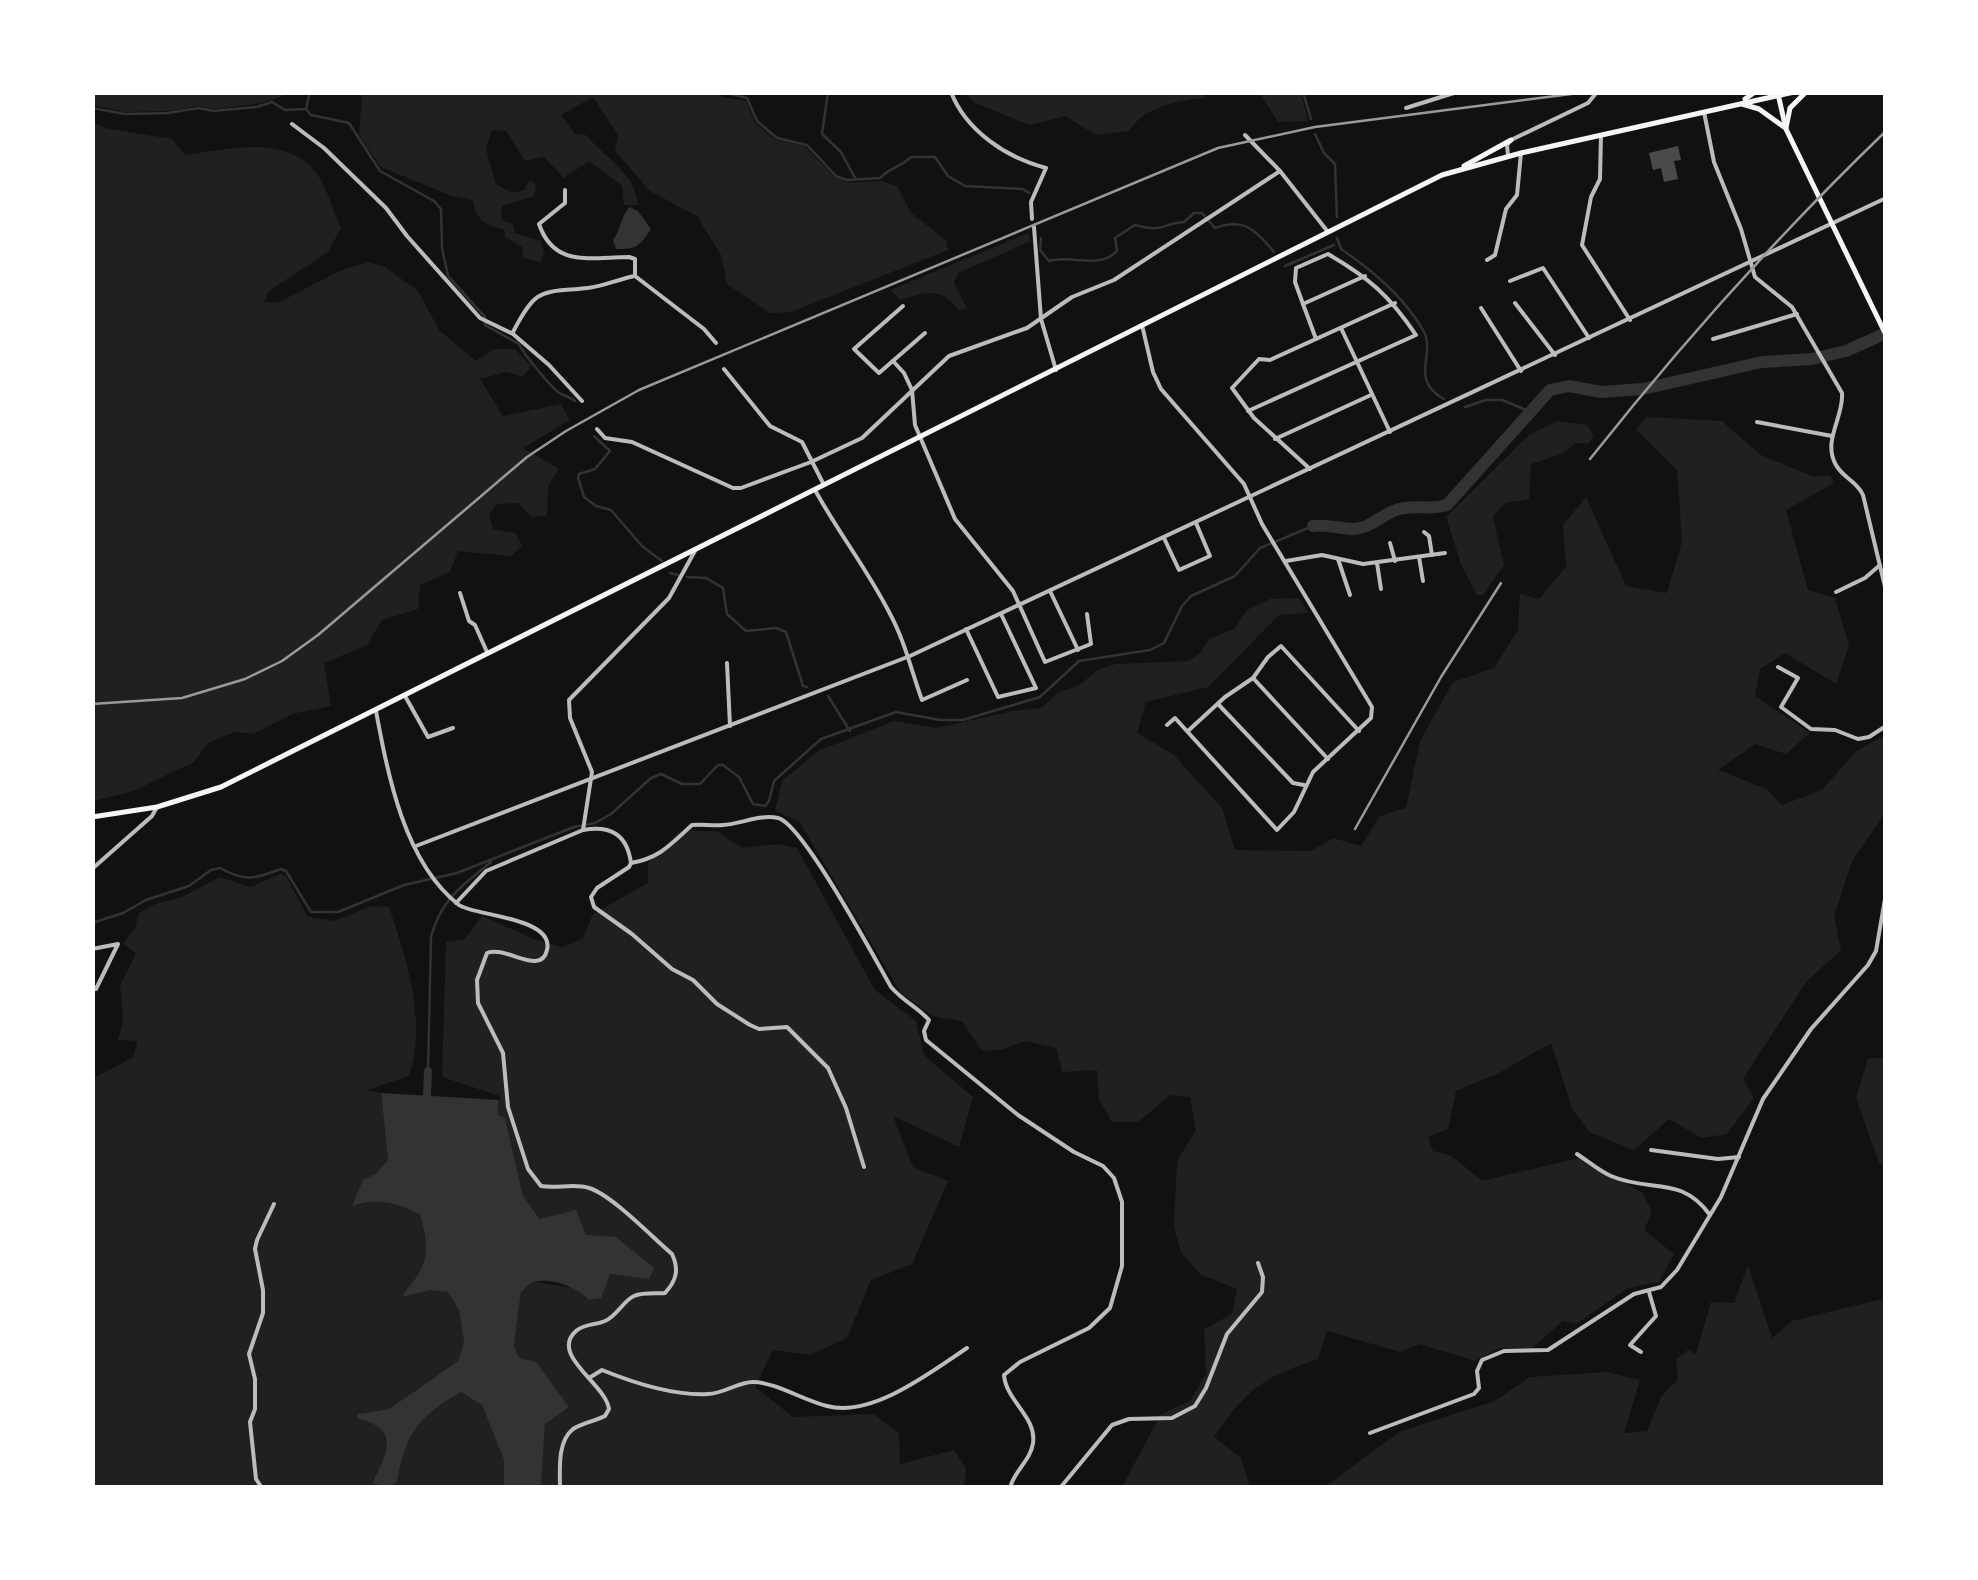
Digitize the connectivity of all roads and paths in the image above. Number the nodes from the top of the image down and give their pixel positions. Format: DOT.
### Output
graph roads {
  1 [pos="951,92"];
  2 [pos="1457,92"];
  3 [pos="1597,92"];
  4 [pos="1755,92"];
  5 [pos="1794,92"];
  6 [pos="1806,92"];
  7 [pos="1778,94"];
  8 [pos="1738,103"];
  9 [pos="1406,108"];
  10 [pos="1704,111"];
  11 [pos="292,124"];
  12 [pos="1786,129"];
  13 [pos="1245,135"];
  14 [pos="1601,135"];
  15 [pos="1511,140"];
  16 [pos="1521,153"];
  17 [pos="1508,156"];
  18 [pos="1462,168"];
  19 [pos="1280,170"];
  20 [pos="565,190"];
  21 [pos="1886,198"];
  22 [pos="1032,220"];
  23 [pos="1832,223"];
  24 [pos="1034,227"];
  25 [pos="1328,232"];
  26 [pos="1487,260"];
  27 [pos="1751,263"];
  28 [pos="634,276"];
  29 [pos="1365,276"];
  30 [pos="1510,281"];
  31 [pos="1394,303"];
  32 [pos="1515,303"];
  33 [pos="1304,304"];
  34 [pos="904,306"];
  35 [pos="1481,308"];
  36 [pos="1797,314"];
  37 [pos="1042,319"];
  38 [pos="1882,319"];
  39 [pos="1630,320"];
  40 [pos="1142,325"];
  41 [pos="1341,328"];
  42 [pos="925,333"];
  43 [pos="513,334"];
  44 [pos="1886,334"];
  45 [pos="1316,339"];
  46 [pos="1590,339"];
  47 [pos="1713,339"];
  48 [pos="716,344"];
  49 [pos="1555,355"];
  50 [pos="892,361"];
  51 [pos="1356,361"];
  52 [pos="724,369"];
  53 [pos="1056,370"];
  54 [pos="1520,371"];
  55 [pos="912,390"];
  56 [pos="1372,395"];
  57 [pos="582,401"];
  58 [pos="1248,412"];
  59 [pos="1757,422"];
  60 [pos="597,429"];
  61 [pos="1390,432"];
  62 [pos="1832,436"];
  63 [pos="920,437"];
  64 [pos="1275,439"];
  65 [pos="811,462"];
  66 [pos="1310,470"];
  67 [pos="824,485"];
  68 [pos="815,490"];
  69 [pos="1252,497"];
  70 [pos="1196,523"];
  71 [pos="1424,532"];
  72 [pos="1164,538"];
  73 [pos="1390,543"];
  74 [pos="696,549"];
  75 [pos="1445,553"];
  76 [pos="1432,555"];
  77 [pos="1419,557"];
  78 [pos="1338,559"];
  79 [pos="1286,561"];
  80 [pos="1395,561"];
  81 [pos="1376,562"];
  82 [pos="1880,565"];
  83 [pos="1423,580"];
  84 [pos="1381,589"];
  85 [pos="1886,590"];
  86 [pos="1050,591"];
  87 [pos="1836,592"];
  88 [pos="460,593"];
  89 [pos="1350,595"];
  90 [pos="1019,605"];
  91 [pos="1001,614"];
  92 [pos="1087,614"];
  93 [pos="966,629"];
  94 [pos="1078,650"];
  95 [pos="488,654"];
  96 [pos="910,656"];
  97 [pos="727,663"];
  98 [pos="1778,667"];
  99 [pos="1253,678"];
  100 [pos="967,680"];
  101 [pos="405,696"];
  102 [pos="1218,704"];
  103 [pos="376,710"];
  104 [pos="1167,725"];
  105 [pos="730,726"];
  106 [pos="1886,726"];
  107 [pos="453,728"];
  108 [pos="1359,731"];
  109 [pos="1188,732"];
  110 [pos="1328,759"];
  111 [pos="592,778"];
  112 [pos="1305,785"];
  113 [pos="157,807"];
  114 [pos="92,817"];
  115 [pos="583,830"];
  116 [pos="416,846"];
  117 [pos="631,863"];
  118 [pos="92,868"];
  119 [pos="1886,893"];
  120 [pos="453,899"];
  121 [pos="1883,925"];
  122 [pos="92,949"];
  123 [pos="92,989"];
  124 [pos="1651,1150"];
  125 [pos="1577,1154"];
  126 [pos="1739,1157"];
  127 [pos="864,1167"];
  128 [pos="274,1204"];
  129 [pos="1710,1215"];
  130 [pos="1258,1263"];
  131 [pos="1649,1292"];
  132 [pos="967,1348"];
  133 [pos="1641,1352"];
  134 [pos="589,1378"];
  135 [pos="1370,1433"];
  136 [pos="262,1488"];
  137 [pos="560,1488"];
  138 [pos="1010,1488"];
  139 [pos="1060,1488"];
  1 -- 22 [label="street"];
  2 -- 9 [label="street"];
  3 -- 15 [label="street"];
  4 -- 8 [label="highway"];
  5 -- 7 [label="highway"];
  6 -- 12 [label="highway"];
  7 -- 8 [label="highway"];
  7 -- 12 [label="highway"];
  8 -- 10 [label="highway"];
  8 -- 12 [label="highway"];
  10 -- 14 [label="highway"];
  10 -- 27 [label="street"];
  11 -- 43 [label="street"];
  12 -- 23 [label="highway"];
  13 -- 19 [label="street"];
  14 -- 16 [label="highway"];
  14 -- 39 [label="street"];
  15 -- 17 [label="street"];
  15 -- 18 [label="highway"];
  16 -- 17 [label="highway"];
  16 -- 26 [label="street"];
  17 -- 18 [label="highway"];
  18 -- 25 [label="highway"];
  19 -- 25 [label="street"];
  19 -- 37 [label="street"];
  20 -- 28 [label="street"];
  21 -- 23 [label="street"];
  23 -- 27 [label="street"];
  23 -- 38 [label="highway"];
  24 -- 37 [label="street"];
  25 -- 40 [label="highway"];
  27 -- 36 [label="street"];
  27 -- 39 [label="street"];
  28 -- 43 [label="street"];
  28 -- 48 [label="street"];
  29 -- 31 [label="street"];
  29 -- 33 [label="street"];
  29 -- 33 [label="street"];
  30 -- 46 [label="street"];
  31 -- 41 [label="street"];
  31 -- 51 [label="street"];
  32 -- 49 [label="street"];
  33 -- 45 [label="street"];
  34 -- 50 [label="street"];
  35 -- 54 [label="street"];
  36 -- 47 [label="street"];
  36 -- 62 [label="street"];
  37 -- 53 [label="street"];
  37 -- 55 [label="street"];
  38 -- 44 [label="highway"];
  39 -- 46 [label="street"];
  40 -- 53 [label="highway"];
  40 -- 69 [label="street"];
  41 -- 45 [label="street"];
  41 -- 51 [label="street"];
  42 -- 50 [label="street"];
  43 -- 57 [label="street"];
  45 -- 58 [label="street"];
  46 -- 49 [label="street"];
  49 -- 54 [label="street"];
  50 -- 55 [label="street"];
  51 -- 56 [label="street"];
  51 -- 58 [label="street"];
  52 -- 65 [label="street"];
  53 -- 63 [label="highway"];
  54 -- 61 [label="street"];
  55 -- 63 [label="street"];
  55 -- 65 [label="street"];
  56 -- 61 [label="street"];
  56 -- 64 [label="street"];
  58 -- 64 [label="street"];
  59 -- 62 [label="street"];
  60 -- 65 [label="street"];
  61 -- 66 [label="street"];
  62 -- 82 [label="street"];
  63 -- 67 [label="highway"];
  63 -- 90 [label="street"];
  64 -- 66 [label="street"];
  65 -- 67 [label="street"];
  66 -- 69 [label="street"];
  67 -- 68 [label="highway"];
  68 -- 74 [label="highway"];
  68 -- 96 [label="street"];
  69 -- 70 [label="street"];
  69 -- 79 [label="street"];
  70 -- 72 [label="street"];
  70 -- 72 [label="street"];
  71 -- 76 [label="street"];
  72 -- 86 [label="street"];
  73 -- 80 [label="street"];
  74 -- 95 [label="highway"];
  74 -- 111 [label="street"];
  75 -- 76 [label="street"];
  76 -- 77 [label="street"];
  77 -- 80 [label="street"];
  77 -- 83 [label="street"];
  78 -- 79 [label="street"];
  78 -- 81 [label="street"];
  78 -- 89 [label="street"];
  79 -- 108 [label="street"];
  80 -- 81 [label="street"];
  81 -- 84 [label="street"];
  82 -- 85 [label="street"];
  82 -- 87 [label="street"];
  86 -- 90 [label="street"];
  86 -- 94 [label="street"];
  88 -- 95 [label="street"];
  90 -- 91 [label="street"];
  90 -- 94 [label="street"];
  91 -- 93 [label="street"];
  91 -- 93 [label="street"];
  92 -- 94 [label="street"];
  93 -- 96 [label="street"];
  95 -- 101 [label="highway"];
  96 -- 100 [label="street"];
  96 -- 105 [label="street"];
  97 -- 105 [label="street"];
  98 -- 106 [label="street"];
  99 -- 102 [label="street"];
  99 -- 108 [label="street"];
  99 -- 110 [label="street"];
  101 -- 103 [label="highway"];
  101 -- 107 [label="street"];
  102 -- 109 [label="street"];
  102 -- 112 [label="street"];
  103 -- 113 [label="highway"];
  103 -- 116 [label="street"];
  104 -- 109 [label="street"];
  105 -- 111 [label="street"];
  108 -- 110 [label="street"];
  109 -- 112 [label="street"];
  110 -- 112 [label="street"];
  111 -- 115 [label="street"];
  111 -- 116 [label="street"];
  113 -- 114 [label="highway"];
  113 -- 118 [label="street"];
  115 -- 117 [label="street"];
  115 -- 120 [label="street"];
  116 -- 120 [label="street"];
  117 -- 127 [label="street"];
  117 -- 138 [label="street"];
  119 -- 121 [label="street"];
  120 -- 134 [label="street"];
  121 -- 126 [label="street"];
  122 -- 123 [label="street"];
  124 -- 126 [label="street"];
  125 -- 129 [label="street"];
  126 -- 129 [label="street"];
  128 -- 136 [label="street"];
  129 -- 131 [label="street"];
  130 -- 139 [label="street"];
  131 -- 133 [label="street"];
  131 -- 135 [label="street"];
  132 -- 134 [label="street"];
  134 -- 137 [label="street"];
}
